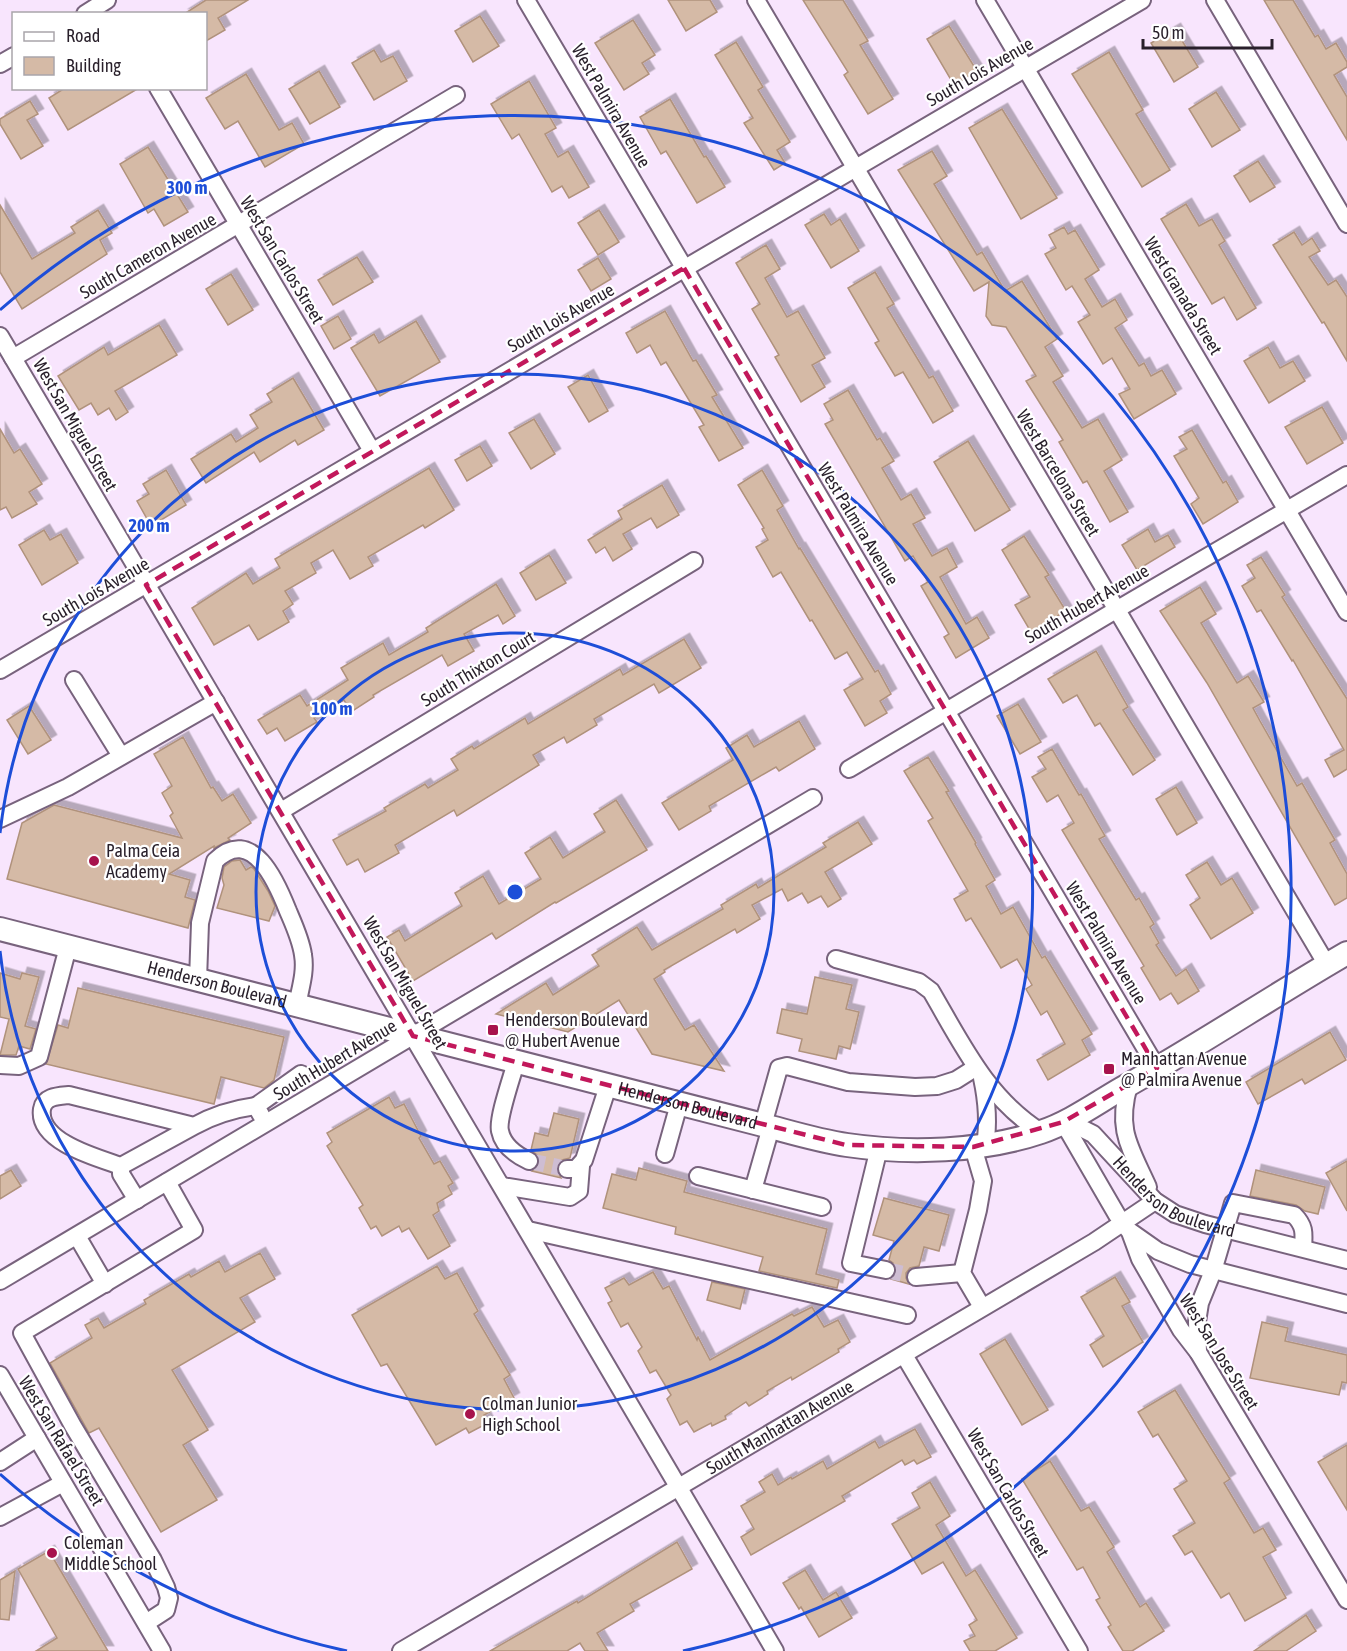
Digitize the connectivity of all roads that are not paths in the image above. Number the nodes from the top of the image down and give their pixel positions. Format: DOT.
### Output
graph roads {
  1 [pos="526,0"];
  2 [pos="756,0"];
  3 [pos="985,0"];
  4 [pos="1142,0"];
  5 [pos="1215,0"];
  6 [pos="108,4"];
  7 [pos="90,12"];
  8 [pos="1026,69"];
  9 [pos="159,90"];
  10 [pos="456,95"];
  11 [pos="855,168"];
  12 [pos="1347,224"];
  13 [pos="239,225"];
  14 [pos="684,268"];
  15 [pos="0,336"];
  16 [pos="13,357"];
  17 [pos="372,451"];
  18 [pos="1347,475"];
  19 [pos="1287,510"];
  20 [pos="694,561"];
  21 [pos="146,585"];
  22 [pos="1116,610"];
  23 [pos="1347,612"];
  24 [pos="0,670"];
  25 [pos="74,680"];
  26 [pos="216,702"];
  27 [pos="946,711"];
  28 [pos="122,756"];
  29 [pos="849,769"];
  30 [pos="813,798"];
  31 [pos="281,811"];
  32 [pos="0,819"];
  33 [pos="0,931"];
  34 [pos="68,947"];
  35 [pos="1347,953"];
  36 [pos="836,959"];
  37 [pos="1327,965"];
  38 [pos="198,980"];
  39 [pos="297,1006"];
  40 [pos="413,1036"];
  41 [pos="516,1062"];
  42 [pos="0,1065"];
  43 [pos="1157,1068"];
  44 [pos="978,1073"];
  45 [pos="301,1074"];
  46 [pos="1129,1085"];
  47 [pos="608,1086"];
  48 [pos="679,1104"];
  49 [pos="256,1106"];
  50 [pos="1063,1122"];
  51 [pos="267,1123"];
  52 [pos="194,1126"];
  53 [pos="767,1126"];
  54 [pos="1041,1132"];
  55 [pos="979,1146"];
  56 [pos="879,1148"];
  57 [pos="665,1154"];
  58 [pos="529,1161"];
  59 [pos="121,1166"];
  60 [pos="698,1176"];
  61 [pos="167,1182"];
  62 [pos="502,1186"];
  63 [pos="753,1190"];
  64 [pos="136,1200"];
  65 [pos="1155,1201"];
  66 [pos="822,1207"];
  67 [pos="1126,1228"];
  68 [pos="1226,1229"];
  69 [pos="528,1230"];
  70 [pos="77,1236"];
  71 [pos="1303,1248"];
  72 [pos="1346,1259"];
  73 [pos="886,1270"];
  74 [pos="1213,1271"];
  75 [pos="962,1273"];
  76 [pos="916,1277"];
  77 [pos="0,1281"];
  78 [pos="105,1284"];
  79 [pos="1347,1304"];
  80 [pos="982,1307"];
  81 [pos="907,1315"];
  82 [pos="1198,1352"];
  83 [pos="904,1354"];
  84 [pos="0,1375"];
  85 [pos="37,1438"];
  86 [pos="0,1462"];
  87 [pos="63,1483"];
  88 [pos="678,1487"];
  89 [pos="0,1517"];
  90 [pos="1347,1600"];
  91 [pos="146,1623"];
  92 [pos="162,1651"];
  93 [pos="401,1651"];
  94 [pos="775,1651"];
  95 [pos="1078,1651"];
  1 -- 14 [label="street, West Palmira Avenue"];
  2 -- 11 [label="street, West Barcelona Street"];
  3 -- 8 [label="street, West Granada Street"];
  4 -- 8 [label="street, South Lois Avenue"];
  5 -- 12 [label="street"];
  6 -- 7 [label="street"];
  8 -- 11 [label="street, South Lois Avenue"];
  8 -- 19 [label="street, West Granada Street"];
  9 -- 13 [label="street, West San Carlos Street"];
  10 -- 13 [label="street, South Cameron Avenue"];
  11 -- 14 [label="street, South Lois Avenue"];
  11 -- 22 [label="street, West Barcelona Street"];
  13 -- 16 [label="street, South Cameron Avenue"];
  13 -- 17 [label="street, West San Carlos Street"];
  14 -- 17 [label="street, South Lois Avenue"];
  14 -- 27 [label="street, West Palmira Avenue"];
  15 -- 16 [label="street, West San Miguel Street"];
  16 -- 21 [label="street, West San Miguel Street"];
  17 -- 21 [label="street, South Lois Avenue"];
  18 -- 19 [label="street, South Hubert Avenue"];
  19 -- 22 [label="street, South Hubert Avenue"];
  19 -- 23 [label="street, West Granada Street"];
  20 -- 31 [label="street, South Thixton Court"];
  21 -- 24 [label="street, South Lois Avenue"];
  21 -- 26 [label="street, West San Miguel Street"];
  22 -- 27 [label="street, South Hubert Avenue"];
  22 -- 37 [label="street, West Barcelona Street"];
  25 -- 28 [label="street"];
  26 -- 28 [label="street"];
  26 -- 31 [label="street, West San Miguel Street"];
  27 -- 29 [label="street, South Hubert Avenue"];
  27 -- 43 [label="street, West Palmira Avenue"];
  28 -- 32 [label="street"];
  30 -- 40 [label="street, South Hubert Avenue"];
  31 -- 40 [label="street, West San Miguel Street"];
  33 -- 34 [label="main road, Henderson Boulevard"];
  34 -- 38 [label="main road, Henderson Boulevard"];
  34 -- 42 [label="street"];
  35 -- 37 [label="main road"];
  36 -- 44 [label="street"];
  37 -- 43 [label="main road"];
  38 -- 39 [label="main road, Henderson Boulevard"];
  38 -- 39 [label="street"];
  39 -- 40 [label="main road, Henderson Boulevard"];
  40 -- 41 [label="main road, Henderson Boulevard"];
  40 -- 51 [label="street, South Hubert Avenue"];
  40 -- 62 [label="street, West San Miguel Street"];
  41 -- 47 [label="main road, Henderson Boulevard"];
  41 -- 58 [label="street"];
  43 -- 46 [label="main road"];
  44 -- 53 [label="street"];
  44 -- 54 [label="street"];
  44 -- 55 [label="street"];
  45 -- 49 [label="street"];
  46 -- 50 [label="main road"];
  46 -- 65 [label="street"];
  47 -- 48 [label="main road, Henderson Boulevard"];
  47 -- 62 [label="street"];
  48 -- 53 [label="main road, Henderson Boulevard"];
  48 -- 57 [label="street"];
  49 -- 51 [label="street"];
  49 -- 52 [label="street"];
  50 -- 54 [label="main road, Henderson Boulevard"];
  50 -- 65 [label="street, Henderson Boulevard"];
  50 -- 67 [label="street, West San Jose Street"];
  51 -- 61 [label="street, South Hubert Avenue"];
  52 -- 59 [label="street"];
  52 -- 59 [label="street"];
  53 -- 56 [label="main road, Henderson Boulevard"];
  53 -- 63 [label="street"];
  54 -- 55 [label="main road, Henderson Boulevard"];
  55 -- 56 [label="main road, Henderson Boulevard"];
  55 -- 75 [label="street"];
  56 -- 73 [label="street"];
  59 -- 64 [label="street"];
  60 -- 63 [label="street"];
  61 -- 64 [label="street, South Hubert Avenue"];
  61 -- 78 [label="street"];
  62 -- 69 [label="street, West San Miguel Street"];
  63 -- 66 [label="street"];
  64 -- 70 [label="street, South Hubert Avenue"];
  65 -- 67 [label="street, South Manhattan Avenue"];
  65 -- 68 [label="street, Henderson Boulevard"];
  67 -- 74 [label="street"];
  67 -- 80 [label="street, South Manhattan Avenue"];
  67 -- 82 [label="street, West San Jose Street"];
  68 -- 71 [label="street, Henderson Boulevard"];
  68 -- 71 [label="street"];
  68 -- 74 [label="street"];
  69 -- 81 [label="street"];
  69 -- 88 [label="street, West San Miguel Street"];
  70 -- 77 [label="street, South Hubert Avenue"];
  70 -- 78 [label="street"];
  71 -- 72 [label="street, Henderson Boulevard"];
  74 -- 79 [label="street"];
  74 -- 82 [label="street"];
  75 -- 76 [label="street"];
  75 -- 80 [label="street"];
  78 -- 91 [label="street"];
  80 -- 83 [label="street, South Manhattan Avenue"];
  82 -- 90 [label="street, West San Jose Street"];
  83 -- 88 [label="street, South Manhattan Avenue"];
  83 -- 95 [label="street, West San Carlos Street"];
  84 -- 85 [label="street, West San Rafael Street"];
  85 -- 86 [label="street"];
  85 -- 87 [label="street, West San Rafael Street"];
  87 -- 89 [label="street"];
  87 -- 91 [label="street, West San Rafael Street"];
  88 -- 93 [label="street, South Manhattan Avenue"];
  88 -- 94 [label="street, West San Miguel Street"];
  91 -- 92 [label="street, West San Rafael Street"];
}
